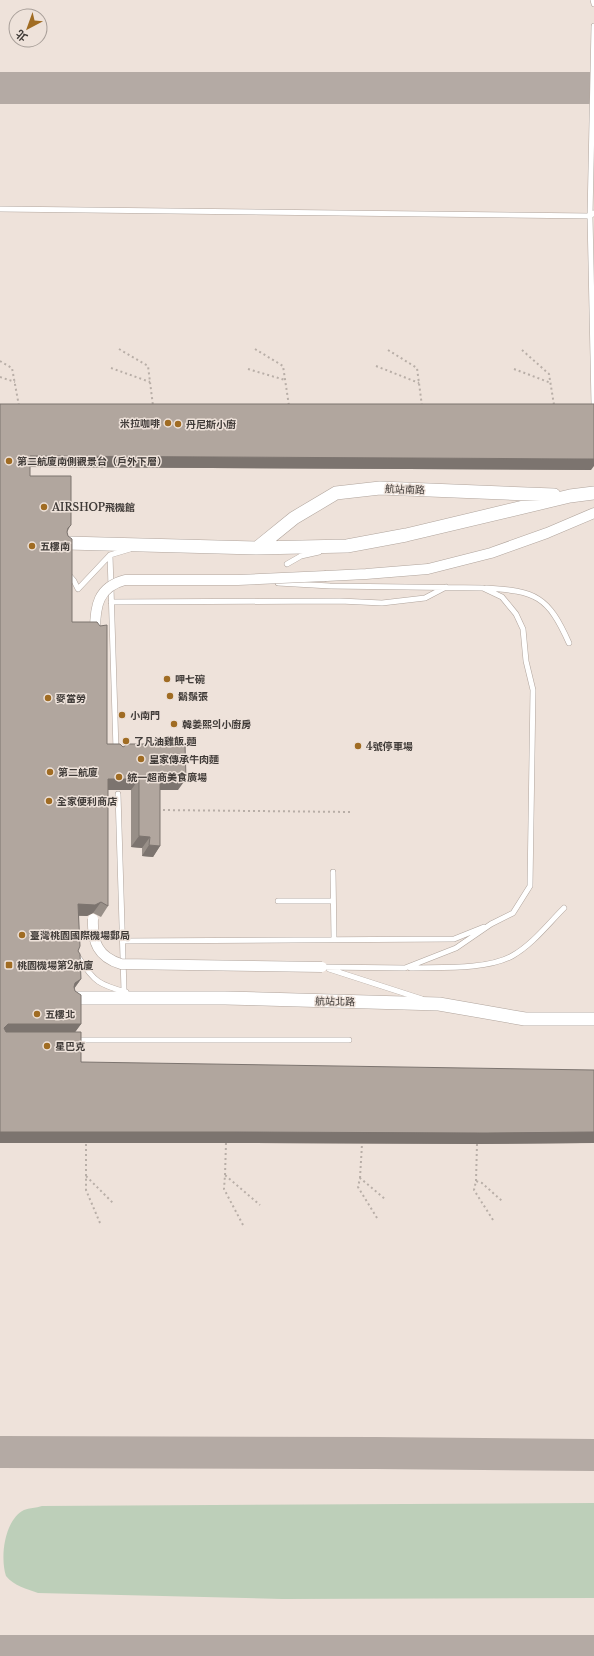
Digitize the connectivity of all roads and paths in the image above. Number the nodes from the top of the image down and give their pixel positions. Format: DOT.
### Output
graph roads {
  1 [pos="593,0"];
  2 [pos="594,4"];
  3 [pos="594,26"];
  4 [pos="0,209"];
  5 [pos="592,215"];
  6 [pos="254,348"];
  7 [pos="119,349"];
  8 [pos="388,350"];
  9 [pos="522,350"];
  10 [pos="0,361"];
  11 [pos="376,366"];
  12 [pos="111,368"];
  13 [pos="248,369"];
  14 [pos="514,369"];
  15 [pos="0,378"];
  16 [pos="285,380"];
  17 [pos="15,382"];
  18 [pos="150,382"];
  19 [pos="419,383"];
  20 [pos="551,383"];
  21 [pos="594,404"];
  22 [pos="422,407"];
  23 [pos="555,407"];
  24 [pos="20,408"];
  25 [pos="154,408"];
  26 [pos="289,408"];
  27 [pos="594,493"];
  28 [pos="570,496"];
  29 [pos="594,512"];
  30 [pos="67,543"];
  31 [pos="148,544"];
  32 [pos="347,546"];
  33 [pos="257,548"];
  34 [pos="110,555"];
  35 [pos="287,564"];
  36 [pos="67,574"];
  37 [pos="238,580"];
  38 [pos="447,587"];
  39 [pos="483,588"];
  40 [pos="111,602"];
  41 [pos="95,631"];
  42 [pos="569,643"];
  43 [pos="116,754"];
  44 [pos="118,794"];
  45 [pos="152,810"];
  46 [pos="351,812"];
  47 [pos="332,872"];
  48 [pos="278,900"];
  49 [pos="333,901"];
  50 [pos="564,908"];
  51 [pos="93,919"];
  52 [pos="491,924"];
  53 [pos="334,939"];
  54 [pos="123,941"];
  55 [pos="74,961"];
  56 [pos="322,967"];
  57 [pos="405,968"];
  58 [pos="124,992"];
  59 [pos="74,998"];
  60 [pos="150,998"];
  61 [pos="439,1004"];
  62 [pos="594,1019"];
  63 [pos="68,1040"];
  64 [pos="349,1040"];
  65 [pos="86,1143"];
  66 [pos="226,1143"];
  67 [pos="362,1144"];
  68 [pos="477,1144"];
  69 [pos="225,1175"];
  70 [pos="86,1176"];
  71 [pos="360,1178"];
  72 [pos="476,1181"];
  73 [pos="385,1199"];
  74 [pos="502,1201"];
  75 [pos="114,1204"];
  76 [pos="260,1205"];
  77 [pos="377,1218"];
  78 [pos="493,1220"];
  79 [pos="100,1223"];
  80 [pos="243,1225"];
  1 -- 2 [label="lane"];
  3 -- 5 [label="lane"];
  4 -- 5 [label="lane"];
  5 -- 21 [label="lane"];
  6 -- 16 [label="path"];
  7 -- 18 [label="path"];
  8 -- 19 [label="path"];
  9 -- 20 [label="path"];
  10 -- 17 [label="path"];
  11 -- 19 [label="path"];
  12 -- 18 [label="path"];
  13 -- 16 [label="path"];
  14 -- 20 [label="path"];
  15 -- 17 [label="path"];
  16 -- 26 [label="path"];
  17 -- 24 [label="path"];
  18 -- 25 [label="path"];
  19 -- 22 [label="path"];
  20 -- 23 [label="path"];
  27 -- 28 [label="street, 航站南路"];
  28 -- 32 [label="street, 航站南路"];
  28 -- 33 [label="street, 航站南路"];
  29 -- 37 [label="street, bridge"];
  30 -- 31 [label="street, 航站南路"];
  31 -- 33 [label="street, 航站南路"];
  31 -- 34 [label="lane"];
  32 -- 33 [label="street, 航站南路"];
  32 -- 35 [label="lane"];
  34 -- 36 [label="lane"];
  34 -- 40 [label="lane"];
  37 -- 38 [label="lane, bridge"];
  37 -- 41 [label="street, bridge"];
  38 -- 39 [label="lane"];
  38 -- 40 [label="lane"];
  39 -- 42 [label="lane"];
  39 -- 52 [label="lane"];
  40 -- 43 [label="lane"];
  44 -- 54 [label="lane"];
  45 -- 46 [label="path"];
  47 -- 49 [label="lane"];
  48 -- 49 [label="lane"];
  49 -- 53 [label="lane"];
  50 -- 57 [label="lane"];
  51 -- 56 [label="street, bridge"];
  52 -- 53 [label="lane"];
  52 -- 57 [label="lane"];
  53 -- 54 [label="lane"];
  54 -- 58 [label="lane"];
  55 -- 58 [label="lane"];
  56 -- 57 [label="lane"];
  56 -- 61 [label="lane"];
  58 -- 60 [label="lane"];
  59 -- 60 [label="street, 航站北路"];
  60 -- 61 [label="street, 航站北路"];
  61 -- 62 [label="street, 航站北路"];
  63 -- 64 [label="lane"];
  65 -- 70 [label="path"];
  66 -- 69 [label="path"];
  67 -- 71 [label="path"];
  68 -- 72 [label="path"];
  69 -- 76 [label="path"];
  69 -- 80 [label="path"];
  70 -- 75 [label="path"];
  70 -- 79 [label="path"];
  71 -- 73 [label="path"];
  71 -- 77 [label="path"];
  72 -- 74 [label="path"];
  72 -- 78 [label="path"];
}
